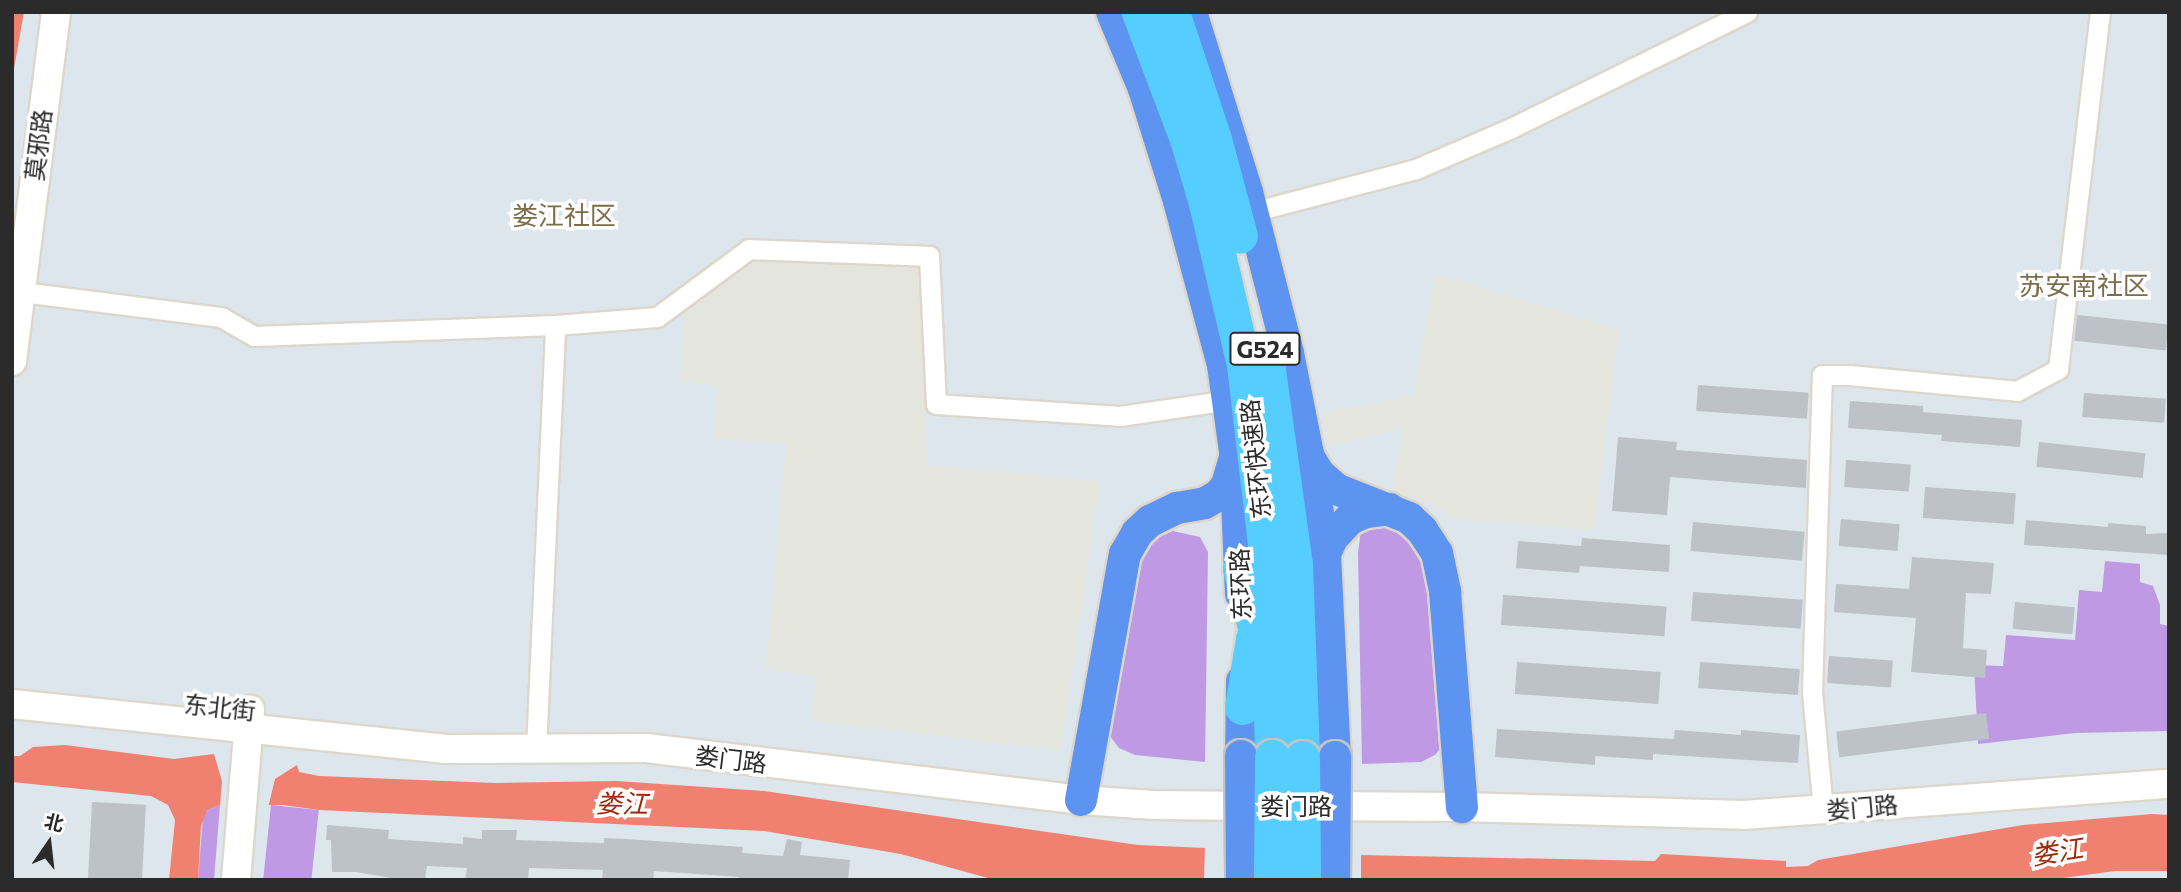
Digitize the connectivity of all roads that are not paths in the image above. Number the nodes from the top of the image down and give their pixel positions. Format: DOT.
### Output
graph roads {
  1 [pos="56,12"];
  2 [pos="1112,12"];
  3 [pos="1139,12"];
  4 [pos="1172,12"];
  5 [pos="1191,12"];
  6 [pos="1747,12"];
  7 [pos="2100,12"];
  8 [pos="1201,141"];
  9 [pos="1179,201"];
  10 [pos="1252,212"];
  11 [pos="1216,240"];
  12 [pos="22,292"];
  13 [pos="555,325"];
  14 [pos="12,361"];
  15 [pos="1228,400"];
  16 [pos="1235,452"];
  17 [pos="1308,454"];
  18 [pos="1189,508"];
  19 [pos="1392,510"];
  20 [pos="1325,554"];
  21 [pos="1254,566"];
  22 [pos="1255,627"];
  23 [pos="1270,683"];
  24 [pos="12,685"];
  25 [pos="12,704"];
  26 [pos="1242,707"];
  27 [pos="249,719"];
  28 [pos="426,738"];
  29 [pos="536,740"];
  30 [pos="1287,757"];
  31 [pos="2169,765"];
  32 [pos="2169,784"];
  33 [pos="1082,791"];
  34 [pos="1462,798"];
  35 [pos="1822,801"];
  36 [pos="1302,840"];
  37 [pos="236,880"];
  38 [pos="1242,880"];
  39 [pos="1271,880"];
  40 [pos="1303,880"];
  41 [pos="1309,880"];
  42 [pos="1334,880"];
  1 -- 12 [label="main road, 莫邪路"];
  2 -- 9 [label="main road, 东环路"];
  3 -- 8 [label="highway, 东环快速路 / G524"];
  4 -- 8 [label="highway, 东环快速路 / G524"];
  5 -- 10 [label="main road, 东环路"];
  6 -- 10 [label="street"];
  7 -- 35 [label="street"];
  8 -- 9 [label="highway"];
  8 -- 11 [label="highway, 东环快速路 / G524"];
  8 -- 30 [label="highway, 东环快速路 / G524"];
  9 -- 11 [label="highway"];
  9 -- 15 [label="main road, 东环路"];
  10 -- 17 [label="main road, 东环路"];
  11 -- 21 [label="highway, 东环快速路 / G524"];
  12 -- 13 [label="street"];
  12 -- 14 [label="main road, 莫邪路"];
  13 -- 15 [label="street"];
  13 -- 29 [label="street"];
  15 -- 16 [label="main road, 东环路"];
  16 -- 18 [label="main road"];
  16 -- 21 [label="main road, 东环路"];
  17 -- 19 [label="main road"];
  17 -- 20 [label="main road, 东环路"];
  18 -- 21 [label="main road"];
  18 -- 33 [label="main road"];
  19 -- 20 [label="main road"];
  19 -- 34 [label="main road"];
  20 -- 30 [label="main road, 东环路"];
  21 -- 22 [label="highway"];
  21 -- 23 [label="highway, 东环快速路 / G524"];
  21 -- 26 [label="main road, 东环路"];
  22 -- 23 [label="highway"];
  22 -- 26 [label="highway"];
  23 -- 30 [label="highway, 东环快速路 / G524"];
  24 -- 27 [label="main road, 东北街"];
  25 -- 27 [label="main road, 东北街"];
  26 -- 30 [label="main road, 东环路"];
  27 -- 28 [label="main road, 东北街"];
  27 -- 37 [label="main road"];
  28 -- 29 [label="main road, 娄门路"];
  29 -- 33 [label="main road, 娄门路"];
  30 -- 36 [label="highway, 东环快速路 / G524, bridge"];
  30 -- 38 [label="main road, 东环路, bridge"];
  30 -- 39 [label="highway, 东环快速路 / G524, bridge"];
  30 -- 42 [label="main road, 东环路, bridge"];
  31 -- 35 [label="main road, 娄门路"];
  32 -- 35 [label="main road, 娄门路"];
  33 -- 34 [label="main road, 娄门路"];
  34 -- 35 [label="main road, 娄门路"];
  36 -- 40 [label="highway, 东环快速路 / G524, bridge"];
  36 -- 41 [label="highway, bridge"];
}
